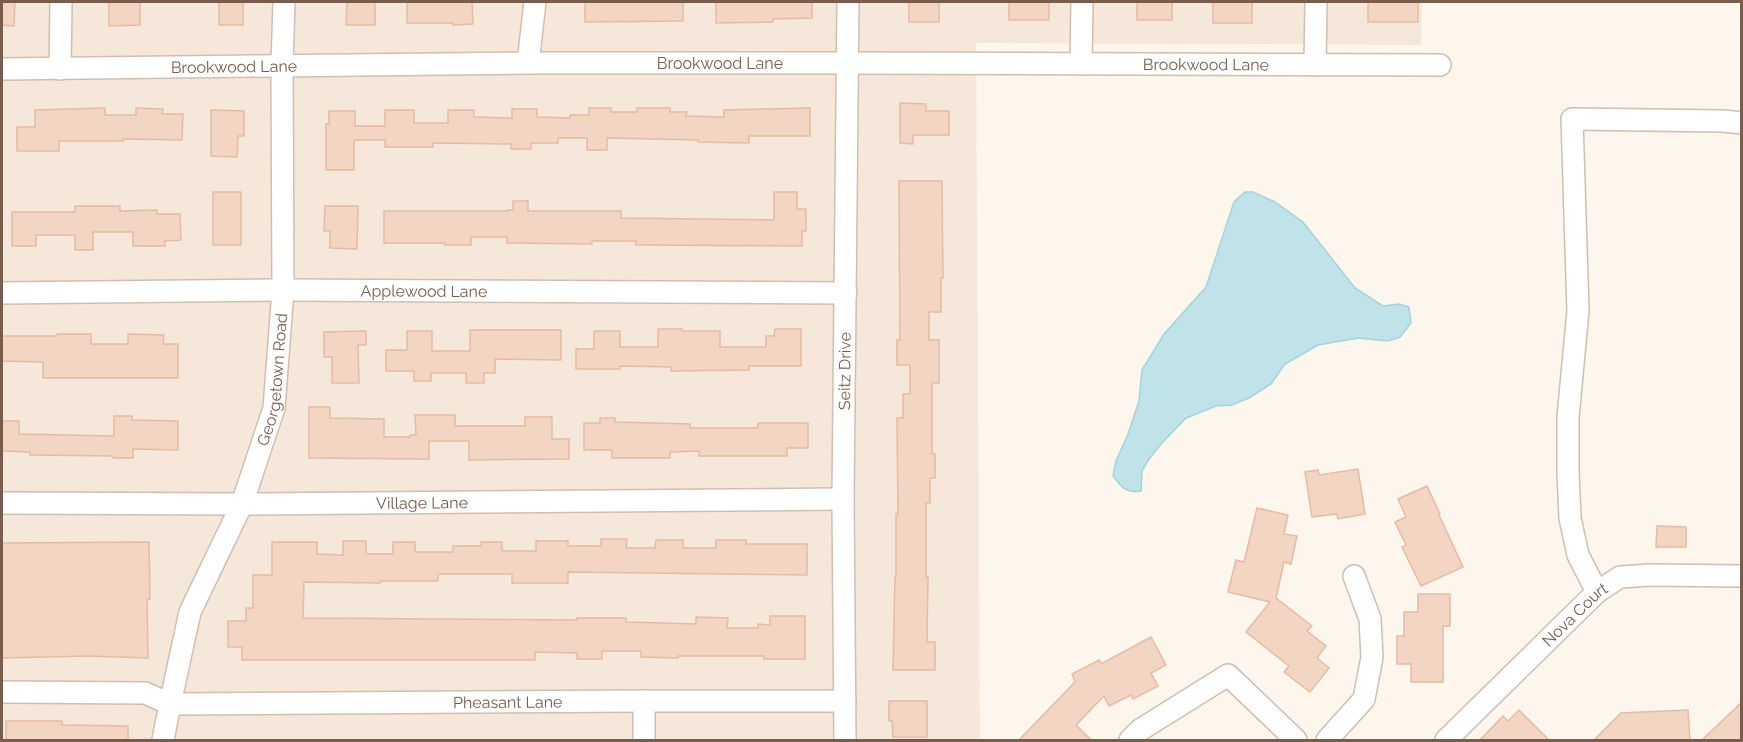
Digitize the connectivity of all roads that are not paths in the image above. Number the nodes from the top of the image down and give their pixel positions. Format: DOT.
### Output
graph roads {
  1 [pos="61,2"];
  2 [pos="284,2"];
  3 [pos="535,2"];
  4 [pos="848,2"];
  5 [pos="1082,2"];
  6 [pos="1316,2"];
  7 [pos="528,63"];
  8 [pos="848,63"];
  9 [pos="1082,64"];
  10 [pos="1315,65"];
  11 [pos="1440,65"];
  12 [pos="282,66"];
  13 [pos="2,69"];
  14 [pos="60,69"];
  15 [pos="1742,123"];
  16 [pos="283,290"];
  17 [pos="2,292"];
  18 [pos="846,292"];
  19 [pos="843,499"];
  20 [pos="2,502"];
  21 [pos="242,504"];
  22 [pos="1354,576"];
  23 [pos="1742,576"];
  24 [pos="1597,592"];
  25 [pos="2,692"];
  26 [pos="644,701"];
  27 [pos="845,701"];
  28 [pos="170,704"];
  29 [pos="163,741"];
  30 [pos="644,741"];
  31 [pos="845,741"];
  32 [pos="1130,741"];
  33 [pos="1296,741"];
  34 [pos="1327,741"];
  35 [pos="1446,741"];
  1 -- 14 [label="street"];
  2 -- 12 [label="street, Georgetown Road"];
  3 -- 7 [label="street"];
  4 -- 8 [label="street, Seitz Drive"];
  5 -- 9 [label="street"];
  6 -- 10 [label="street"];
  7 -- 8 [label="street, Brookwood Lane"];
  7 -- 12 [label="street, Brookwood Lane"];
  8 -- 9 [label="street, Brookwood Lane"];
  8 -- 18 [label="street, Seitz Drive"];
  9 -- 10 [label="street, Brookwood Lane"];
  10 -- 11 [label="street, Brookwood Lane"];
  12 -- 14 [label="street, Brookwood Lane"];
  12 -- 16 [label="street, Georgetown Road"];
  13 -- 14 [label="street, Brookwood Lane"];
  15 -- 24 [label="street"];
  16 -- 17 [label="street, Applewood Lane"];
  16 -- 18 [label="street, Applewood Lane"];
  16 -- 21 [label="street, Georgetown Road"];
  18 -- 19 [label="street, Seitz Drive"];
  19 -- 21 [label="street, Village Lane"];
  19 -- 27 [label="street, Seitz Drive"];
  20 -- 21 [label="street, Village Lane"];
  21 -- 28 [label="street, Georgetown Road"];
  22 -- 34 [label="street"];
  23 -- 24 [label="street, Nova Court"];
  24 -- 35 [label="street, Nova Court"];
  25 -- 28 [label="street"];
  26 -- 27 [label="street, Pheasant Lane"];
  26 -- 28 [label="street, Pheasant Lane"];
  26 -- 30 [label="street"];
  27 -- 31 [label="street, Seitz Drive"];
  28 -- 29 [label="street, Georgetown Road"];
  32 -- 33 [label="street"];
}
